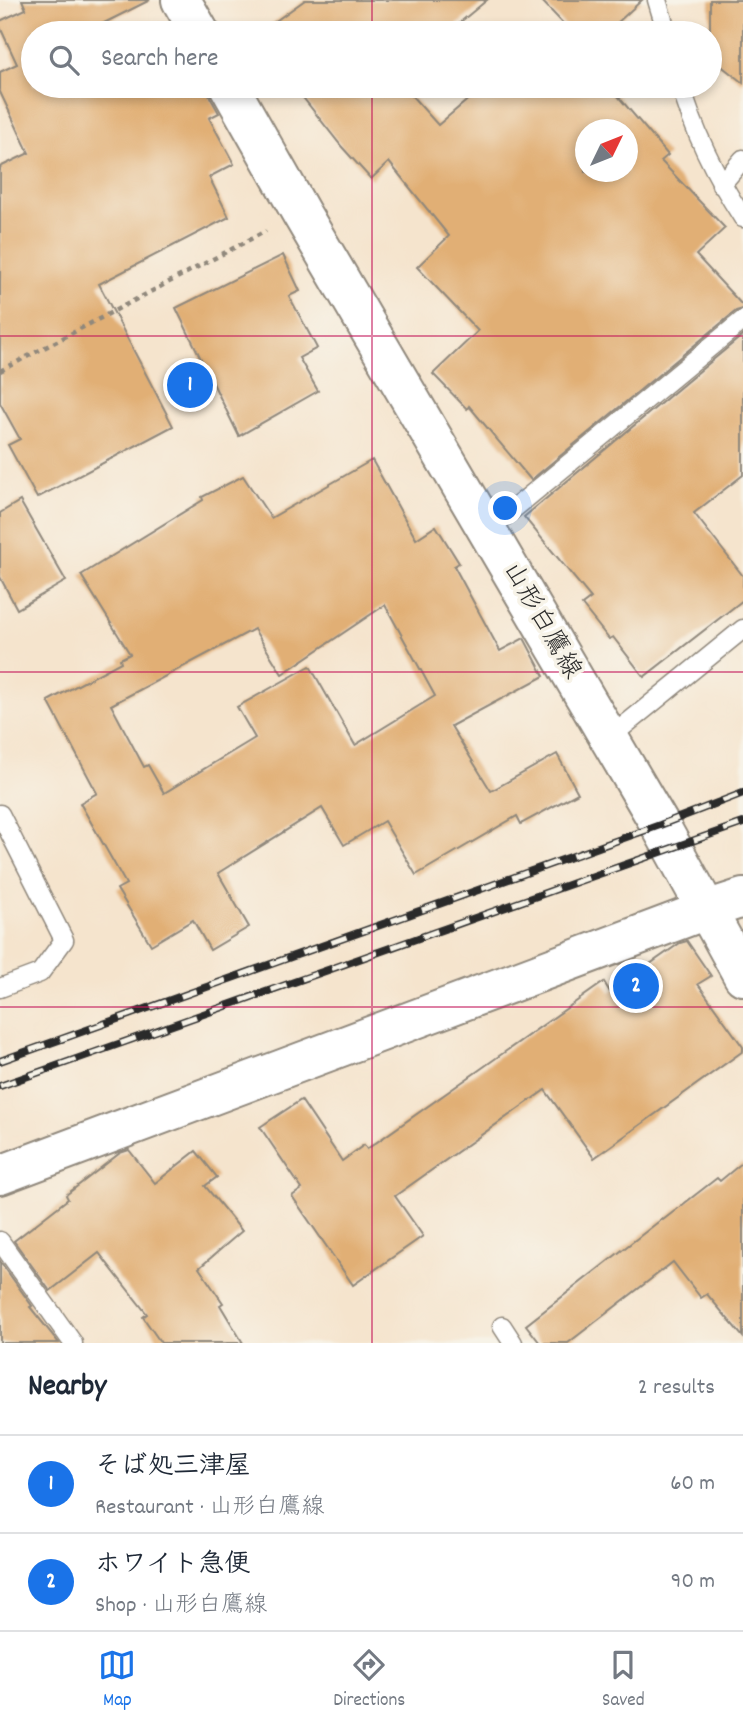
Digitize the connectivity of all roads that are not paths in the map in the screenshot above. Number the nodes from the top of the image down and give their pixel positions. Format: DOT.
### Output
graph roads {
  1 [pos="181,0"];
  2 [pos="657,0"];
  3 [pos="193,21"];
  4 [pos="663,21"];
  5 [pos="236,98"];
  6 [pos="685,98"];
  7 [pos="743,159"];
  8 [pos="721,185"];
  9 [pos="743,218"];
  10 [pos="743,320"];
  11 [pos="488,530"];
  12 [pos="743,629"];
  13 [pos="610,738"];
  14 [pos="0,814"];
  15 [pos="743,898"];
  16 [pos="705,910"];
  17 [pos="743,976"];
  18 [pos="0,988"];
  19 [pos="0,1175"];
  20 [pos="0,1241"];
  21 [pos="502,1326"];
  22 [pos="73,1343"];
  23 [pos="513,1343"];
  1 -- 3 [label="main road"];
  2 -- 4 [label="lane"];
  5 -- 11 [label="main road, 山形白鷹線"];
  6 -- 8 [label="lane"];
  7 -- 8 [label="lane"];
  8 -- 9 [label="lane"];
  10 -- 11 [label="lane"];
  11 -- 13 [label="main road, 山形白鷹線"];
  12 -- 13 [label="lane"];
  13 -- 16 [label="main road, 山形白鷹線"];
  14 -- 18 [label="lane"];
  15 -- 16 [label="main road"];
  16 -- 17 [label="main road, 山形白鷹線"];
  16 -- 19 [label="main road"];
  20 -- 22 [label="lane"];
  21 -- 23 [label="lane"];
}
